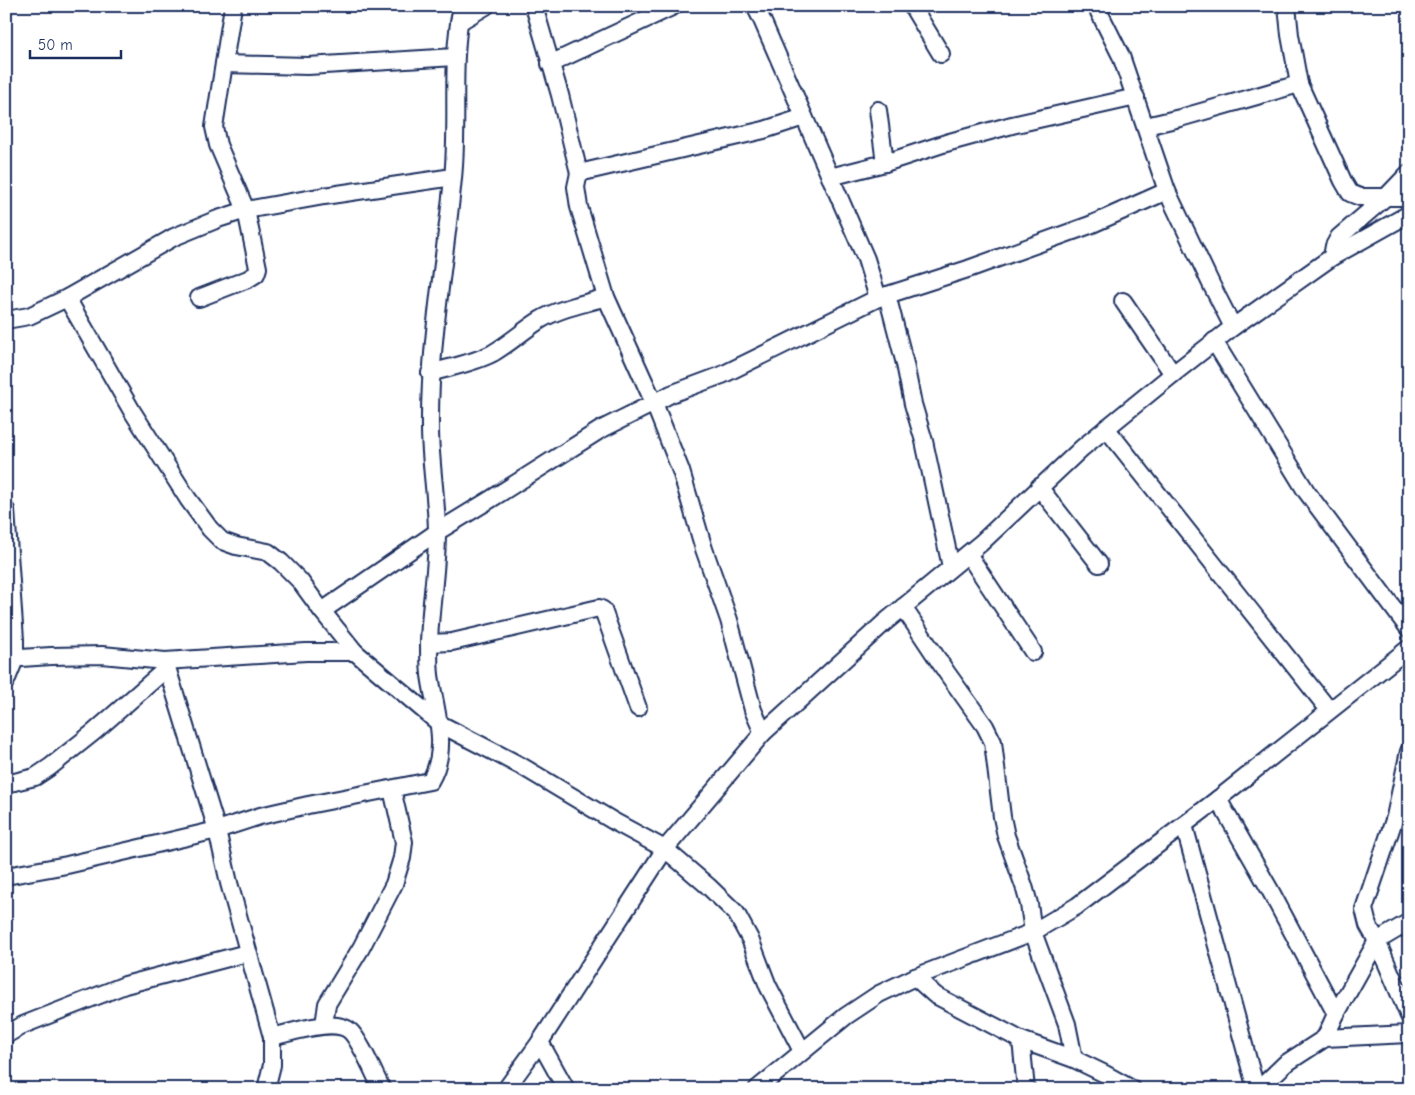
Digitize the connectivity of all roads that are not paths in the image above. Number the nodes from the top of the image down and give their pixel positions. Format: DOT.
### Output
graph roads {
  1 [pos="233,6"];
  2 [pos="486,6"];
  3 [pos="534,6"];
  4 [pos="674,6"];
  5 [pos="755,6"];
  6 [pos="912,6"];
  7 [pos="1096,6"];
  8 [pos="1287,6"];
  9 [pos="460,14"];
  10 [pos="942,54"];
  11 [pos="455,57"];
  12 [pos="224,64"];
  13 [pos="550,64"];
  14 [pos="1299,84"];
  15 [pos="1136,97"];
  16 [pos="878,110"];
  17 [pos="804,117"];
  18 [pos="1146,126"];
  19 [pos="885,163"];
  20 [pos="579,173"];
  21 [pos="1409,173"];
  22 [pos="453,177"];
  23 [pos="830,177"];
  24 [pos="1168,191"];
  25 [pos="1386,197"];
  26 [pos="1409,197"];
  27 [pos="246,210"];
  28 [pos="1409,214"];
  29 [pos="1332,257"];
  30 [pos="882,296"];
  31 [pos="606,297"];
  32 [pos="67,298"];
  33 [pos="199,298"];
  34 [pos="1123,301"];
  35 [pos="6,320"];
  36 [pos="1234,327"];
  37 [pos="1214,341"];
  38 [pos="430,373"];
  39 [pos="1173,374"];
  40 [pos="654,403"];
  41 [pos="1106,428"];
  42 [pos="1039,487"];
  43 [pos="6,510"];
  44 [pos="437,532"];
  45 [pos="968,554"];
  46 [pos="1100,564"];
  47 [pos="951,567"];
  48 [pos="903,607"];
  49 [pos="322,611"];
  50 [pos="1409,629"];
  51 [pos="429,643"];
  52 [pos="1409,648"];
  53 [pos="355,652"];
  54 [pos="1033,652"];
  55 [pos="10,659"];
  56 [pos="165,665"];
  57 [pos="6,681"];
  58 [pos="638,708"];
  59 [pos="1329,710"];
  60 [pos="440,724"];
  61 [pos="763,733"];
  62 [pos="1409,751"];
  63 [pos="6,784"];
  64 [pos="392,789"];
  65 [pos="1218,799"];
  66 [pos="1184,825"];
  67 [pos="217,830"];
  68 [pos="665,849"];
  69 [pos="6,876"];
  70 [pos="1409,922"];
  71 [pos="1033,932"];
  72 [pos="1377,942"];
  73 [pos="247,953"];
  74 [pos="915,977"];
  75 [pos="1336,1014"];
  76 [pos="1409,1016"];
  77 [pos="324,1025"];
  78 [pos="1409,1034"];
  79 [pos="6,1035"];
  80 [pos="272,1037"];
  81 [pos="1325,1038"];
  82 [pos="1020,1040"];
  83 [pos="540,1042"];
  84 [pos="802,1051"];
  85 [pos="1074,1059"];
  86 [pos="266,1089"];
  87 [pos="382,1089"];
  88 [pos="506,1089"];
  89 [pos="566,1089"];
  90 [pos="757,1089"];
  91 [pos="1026,1089"];
  92 [pos="1132,1089"];
  93 [pos="1258,1089"];
  1 -- 12 [label="street"];
  2 -- 9 [label="street"];
  3 -- 13 [label="street"];
  4 -- 13 [label="street"];
  5 -- 17 [label="street"];
  6 -- 10 [label="street"];
  7 -- 15 [label="street"];
  8 -- 14 [label="street"];
  9 -- 11 [label="street"];
  11 -- 12 [label="street"];
  11 -- 22 [label="street"];
  12 -- 27 [label="street"];
  13 -- 20 [label="street"];
  14 -- 18 [label="street"];
  14 -- 25 [label="street"];
  15 -- 18 [label="street"];
  15 -- 19 [label="street"];
  16 -- 19 [label="street"];
  17 -- 20 [label="street"];
  17 -- 23 [label="street"];
  18 -- 24 [label="street"];
  19 -- 23 [label="street"];
  20 -- 31 [label="street"];
  21 -- 25 [label="street"];
  22 -- 27 [label="street"];
  22 -- 38 [label="street"];
  23 -- 30 [label="street"];
  24 -- 30 [label="street"];
  24 -- 36 [label="street"];
  25 -- 26 [label="street"];
  25 -- 29 [label="street"];
  27 -- 32 [label="street"];
  27 -- 33 [label="street"];
  28 -- 29 [label="street"];
  29 -- 36 [label="street"];
  30 -- 40 [label="street"];
  30 -- 47 [label="street"];
  31 -- 38 [label="street"];
  31 -- 40 [label="street"];
  32 -- 35 [label="street"];
  32 -- 49 [label="street"];
  34 -- 39 [label="street"];
  36 -- 37 [label="street"];
  37 -- 39 [label="street"];
  37 -- 50 [label="street"];
  38 -- 44 [label="street"];
  39 -- 41 [label="street"];
  40 -- 44 [label="street"];
  40 -- 61 [label="street"];
  41 -- 42 [label="street"];
  41 -- 59 [label="street"];
  42 -- 45 [label="street"];
  42 -- 46 [label="street"];
  43 -- 55 [label="street"];
  44 -- 49 [label="street"];
  44 -- 51 [label="street"];
  45 -- 47 [label="street"];
  45 -- 54 [label="street"];
  47 -- 48 [label="street"];
  48 -- 61 [label="street"];
  48 -- 71 [label="street"];
  49 -- 53 [label="street"];
  51 -- 58 [label="street"];
  51 -- 60 [label="street"];
  52 -- 59 [label="street"];
  53 -- 56 [label="street"];
  53 -- 60 [label="street"];
  55 -- 56 [label="street"];
  55 -- 57 [label="street"];
  56 -- 63 [label="street"];
  56 -- 67 [label="street"];
  59 -- 65 [label="street"];
  60 -- 64 [label="street"];
  60 -- 68 [label="street"];
  61 -- 68 [label="street"];
  62 -- 72 [label="street"];
  64 -- 67 [label="street"];
  64 -- 77 [label="street"];
  65 -- 66 [label="street"];
  65 -- 75 [label="street"];
  66 -- 71 [label="street"];
  66 -- 93 [label="street"];
  67 -- 69 [label="street"];
  67 -- 73 [label="street"];
  68 -- 83 [label="street"];
  68 -- 84 [label="street"];
  70 -- 72 [label="street"];
  71 -- 74 [label="street"];
  71 -- 85 [label="street"];
  72 -- 75 [label="street"];
  72 -- 76 [label="street"];
  73 -- 79 [label="street"];
  73 -- 80 [label="street"];
  74 -- 82 [label="street"];
  74 -- 84 [label="street"];
  75 -- 81 [label="street"];
  77 -- 80 [label="street"];
  77 -- 87 [label="street"];
  78 -- 81 [label="street"];
  80 -- 86 [label="street"];
  81 -- 93 [label="street"];
  82 -- 85 [label="street"];
  82 -- 91 [label="street"];
  83 -- 88 [label="street"];
  83 -- 89 [label="street"];
  84 -- 90 [label="street"];
  85 -- 92 [label="street"];
}
